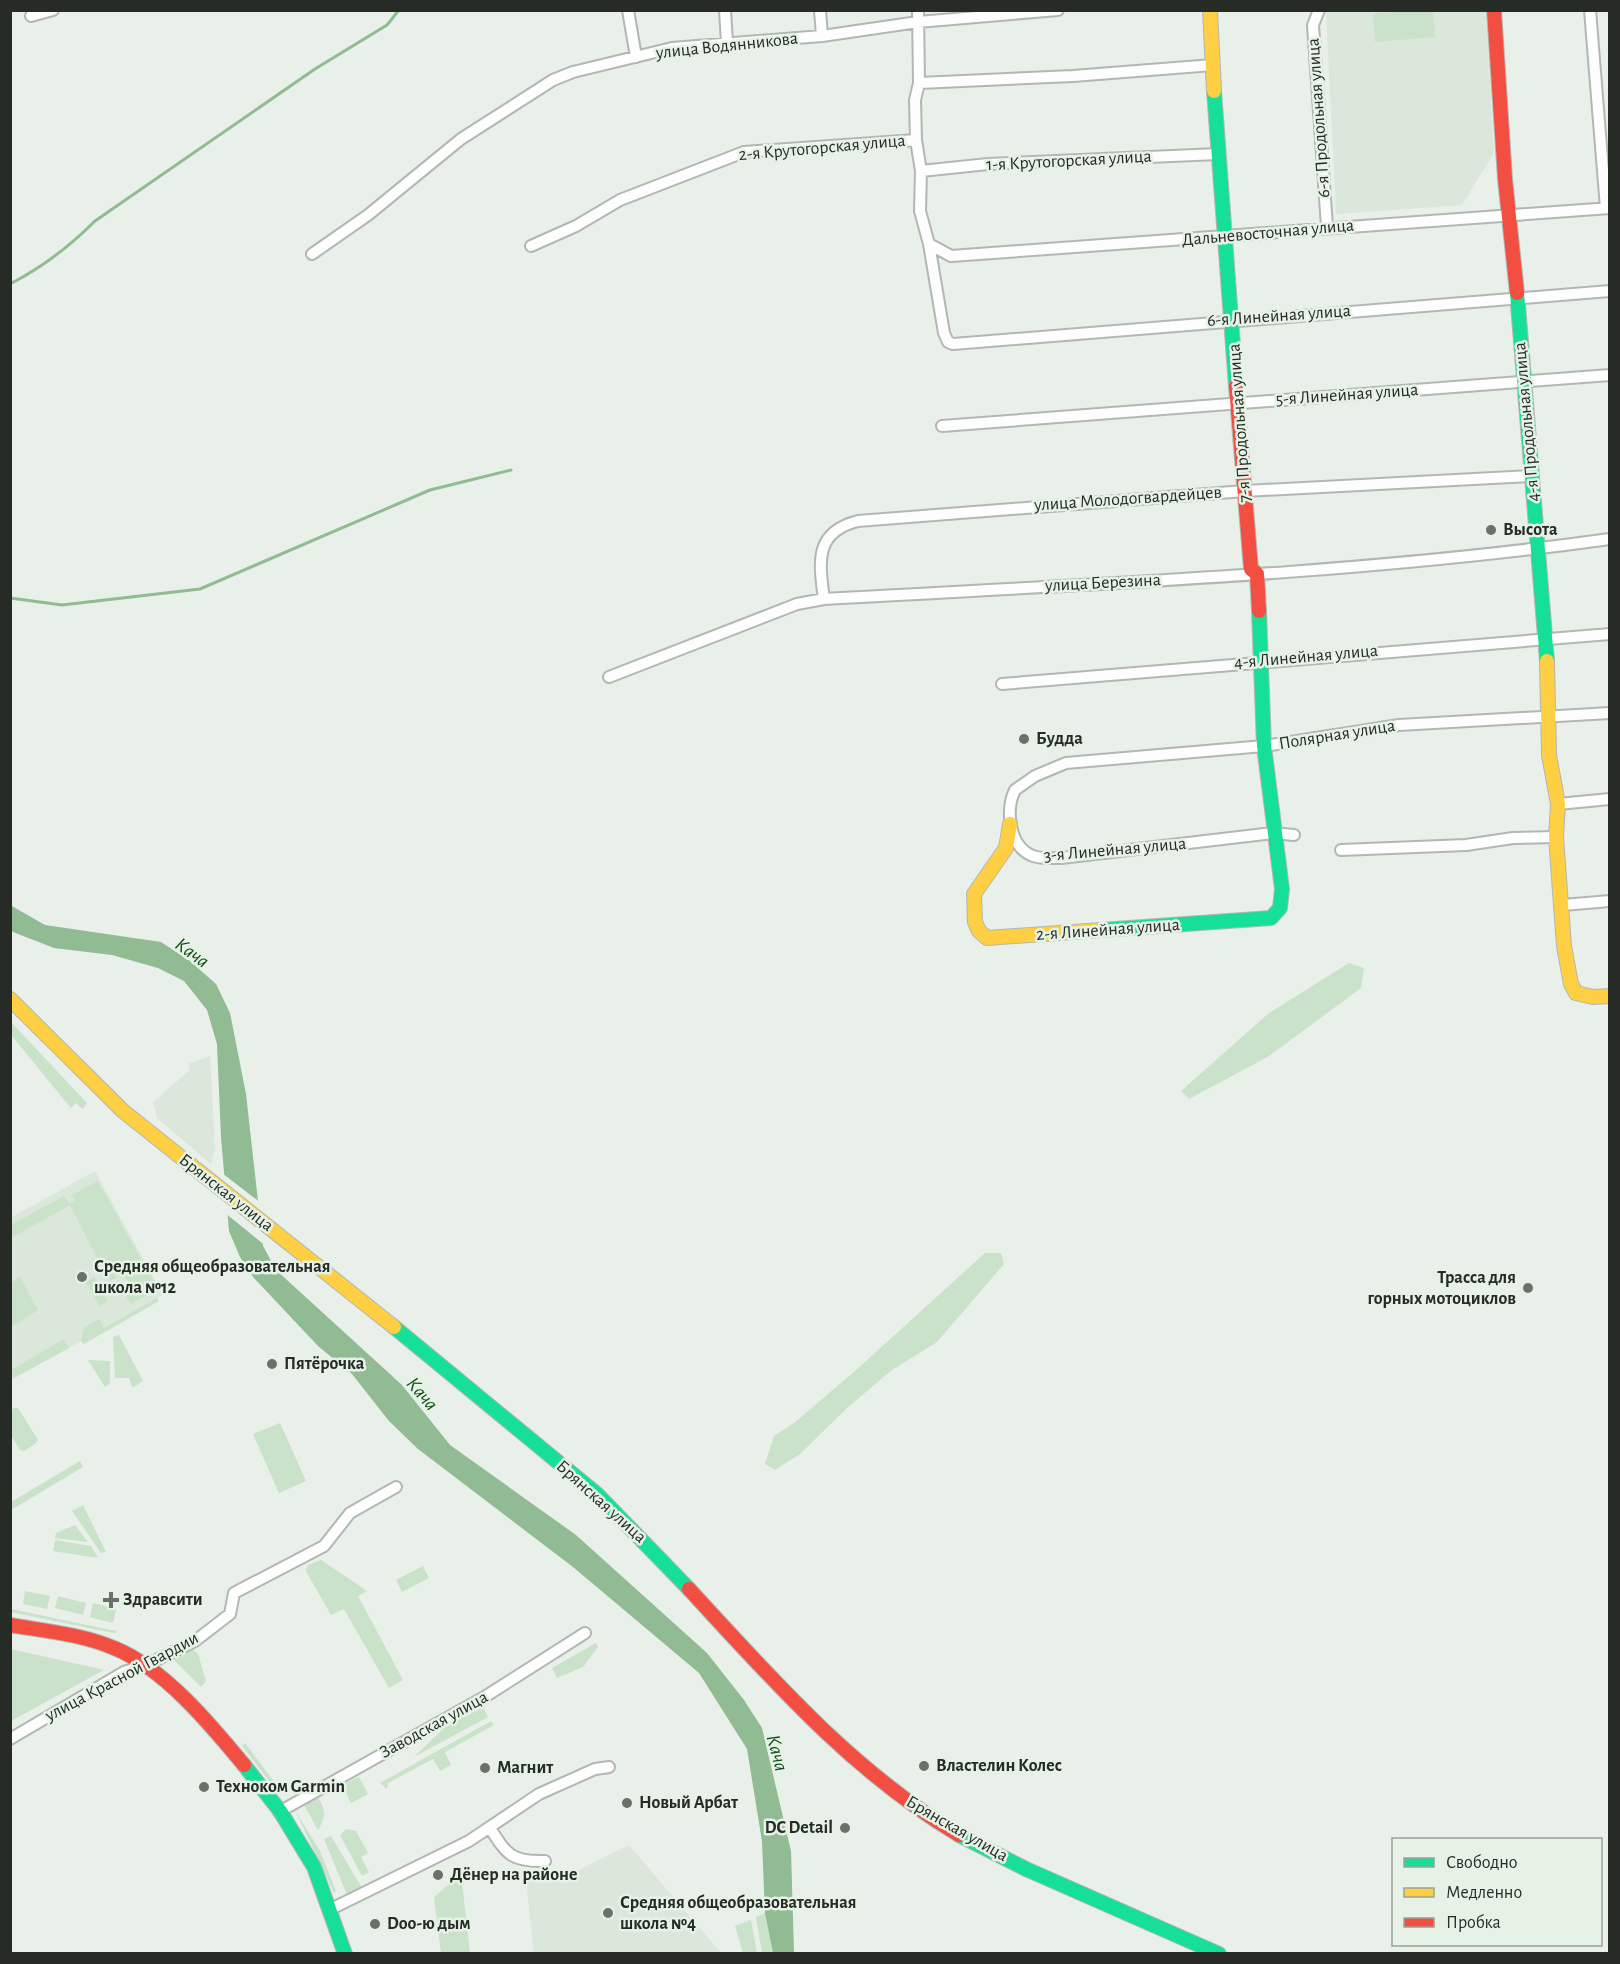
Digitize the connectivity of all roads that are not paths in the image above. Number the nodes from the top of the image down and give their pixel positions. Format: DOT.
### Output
graph roads {
  1 [pos="53,10"];
  2 [pos="628,10"];
  3 [pos="725,10"];
  4 [pos="820,10"];
  5 [pos="918,10"];
  6 [pos="1058,10"];
  7 [pos="1210,10"];
  8 [pos="1319,10"];
  9 [pos="1494,10"];
  10 [pos="1590,10"];
  11 [pos="1023,12"];
  12 [pos="31,16"];
  13 [pos="918,22"];
  14 [pos="822,36"];
  15 [pos="727,43"];
  16 [pos="636,57"];
  17 [pos="1213,65"];
  18 [pos="919,83"];
  19 [pos="916,140"];
  20 [pos="1218,154"];
  21 [pos="921,171"];
  22 [pos="1608,208"];
  23 [pos="1511,215"];
  24 [pos="1327,226"];
  25 [pos="1225,237"];
  26 [pos="929,244"];
  27 [pos="531,246"];
  28 [pos="312,254"];
  29 [pos="1610,291"];
  30 [pos="1518,298"];
  31 [pos="1233,320"];
  32 [pos="1610,375"];
  33 [pos="1524,382"];
  34 [pos="1238,403"];
  35 [pos="942,426"];
  36 [pos="1532,476"];
  37 [pos="1245,491"];
  38 [pos="1610,539"];
  39 [pos="1537,549"];
  40 [pos="1257,574"];
  41 [pos="825,599"];
  42 [pos="1610,634"];
  43 [pos="1546,638"];
  44 [pos="1259,661"];
  45 [pos="609,677"];
  46 [pos="1002,684"];
  47 [pos="1610,713"];
  48 [pos="1547,715"];
  49 [pos="1264,746"];
  50 [pos="1610,799"];
  51 [pos="1558,804"];
  52 [pos="1010,824"];
  53 [pos="1273,833"];
  54 [pos="1294,835"];
  55 [pos="1556,837"];
  56 [pos="1341,850"];
  57 [pos="1610,901"];
  58 [pos="1563,904"];
  59 [pos="1610,996"];
  60 [pos="10,999"];
  61 [pos="396,1487"];
  62 [pos="10,1625"];
  63 [pos="585,1633"];
  64 [pos="146,1665"];
  65 [pos="10,1739"];
  66 [pos="609,1767"];
  67 [pos="279,1812"];
  68 [pos="490,1828"];
  69 [pos="545,1861"];
  70 [pos="329,1910"];
  71 [pos="345,1953"];
  72 [pos="1220,1953"];
  1 -- 12 [label="street"];
  2 -- 16 [label="street"];
  3 -- 15 [label="street"];
  4 -- 14 [label="street"];
  5 -- 13 [label="street"];
  6 -- 11 [label="street, улица Водянникова"];
  7 -- 17 [label="main road, 7-я Продольная улица"];
  8 -- 24 [label="street, 6-я Продольная улица"];
  9 -- 23 [label="main road, 4-я Продольная улица"];
  10 -- 22 [label="street"];
  11 -- 13 [label="street, улица Водянникова"];
  13 -- 14 [label="street, улица Водянникова"];
  13 -- 18 [label="street"];
  14 -- 15 [label="street, улица Водянникова"];
  15 -- 16 [label="street, улица Водянникова"];
  16 -- 28 [label="street, улица Водянникова"];
  17 -- 18 [label="street"];
  17 -- 20 [label="main road, 7-я Продольная улица"];
  18 -- 19 [label="street"];
  19 -- 21 [label="street"];
  19 -- 27 [label="street, 2-я Крутогорская улица"];
  20 -- 21 [label="street, 1-я Крутогорская улица"];
  20 -- 25 [label="main road, 7-я Продольная улица"];
  21 -- 26 [label="street"];
  22 -- 23 [label="street, Дальневосточная улица"];
  23 -- 24 [label="street, Дальневосточная улица"];
  23 -- 30 [label="main road, 4-я Продольная улица"];
  24 -- 25 [label="street, Дальневосточная улица"];
  25 -- 26 [label="street, Дальневосточная улица"];
  25 -- 31 [label="main road, 7-я Продольная улица"];
  26 -- 31 [label="street, 6-я Линейная улица"];
  29 -- 30 [label="street, 6-я Линейная улица"];
  30 -- 31 [label="street, 6-я Линейная улица"];
  30 -- 33 [label="main road, 4-я Продольная улица"];
  31 -- 34 [label="main road, 7-я Продольная улица"];
  32 -- 33 [label="street, 5-я Линейная улица"];
  33 -- 34 [label="street, 5-я Линейная улица"];
  33 -- 36 [label="main road, 4-я Продольная улица"];
  34 -- 35 [label="street, 5-я Линейная улица"];
  34 -- 37 [label="main road, 7-я Продольная улица"];
  36 -- 37 [label="street, улица Молодогвардейцев"];
  36 -- 39 [label="main road, 4-я Продольная улица"];
  37 -- 40 [label="main road, 7-я Продольная улица"];
  37 -- 41 [label="street, улица Молодогвардейцев"];
  38 -- 39 [label="street, улица Березина"];
  39 -- 40 [label="street, улица Березина"];
  39 -- 43 [label="main road, 4-я Продольная улица"];
  40 -- 41 [label="street, улица Березина"];
  40 -- 44 [label="main road, 7-я Продольная улица"];
  41 -- 45 [label="street, улица Березина"];
  42 -- 43 [label="street, 4-я Линейная улица"];
  43 -- 44 [label="street, 4-я Линейная улица"];
  43 -- 48 [label="main road, 4-я Продольная улица"];
  44 -- 46 [label="street, 4-я Линейная улица"];
  44 -- 49 [label="main road, 7-я Продольная улица"];
  47 -- 48 [label="street, Полярная улица"];
  48 -- 49 [label="street, Полярная улица"];
  48 -- 51 [label="main road, 4-я Продольная улица"];
  49 -- 52 [label="street, Полярная улица"];
  49 -- 53 [label="main road, 7-я Продольная улица"];
  50 -- 51 [label="street"];
  51 -- 55 [label="main road, 4-я Продольная улица"];
  52 -- 53 [label="street, 3-я Линейная улица"];
  52 -- 53 [label="main road, 2-я Линейная улица"];
  53 -- 54 [label="street, 3-я Линейная улица"];
  55 -- 56 [label="street"];
  55 -- 58 [label="main road, 4-я Продольная улица"];
  57 -- 58 [label="street"];
  58 -- 59 [label="main road, 4-я Продольная улица"];
  60 -- 72 [label="main road, Брянская улица"];
  61 -- 64 [label="street, улица Красной Гвардии"];
  62 -- 64 [label="main road"];
  63 -- 67 [label="street, Заводская улица"];
  64 -- 65 [label="street, улица Красной Гвардии"];
  64 -- 67 [label="main road"];
  66 -- 68 [label="street"];
  67 -- 70 [label="main road"];
  68 -- 69 [label="street"];
  68 -- 70 [label="street"];
  70 -- 71 [label="main road"];
}
